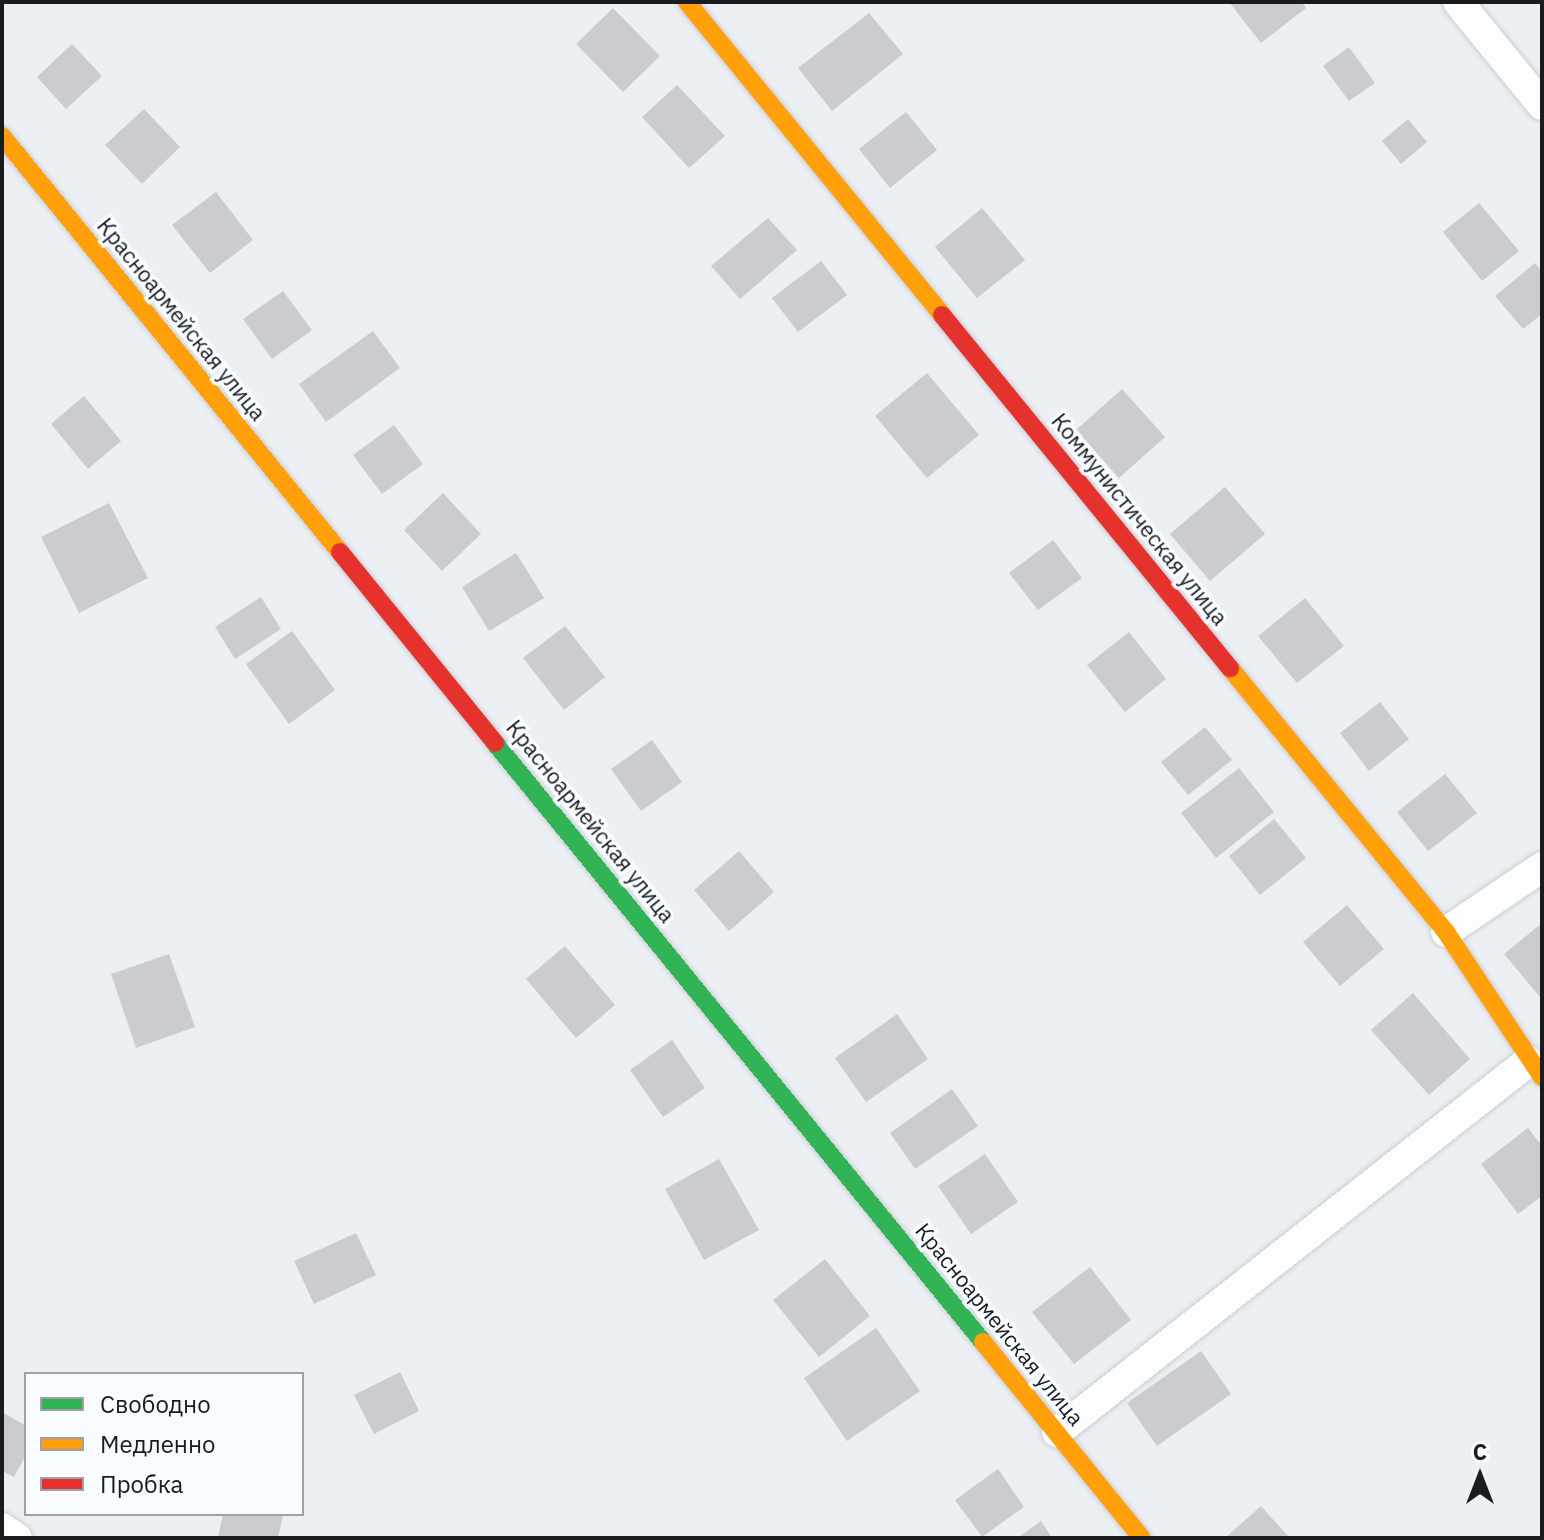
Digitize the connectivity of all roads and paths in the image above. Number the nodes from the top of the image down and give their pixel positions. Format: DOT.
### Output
graph roads {
  1 [pos="687,2"];
  2 [pos="1458,2"];
  3 [pos="1542,105"];
  4 [pos="2,136"];
  5 [pos="1542,867"];
  6 [pos="1446,932"];
  7 [pos="1535,1069"];
  8 [pos="1057,1432"];
  9 [pos="2,1528"];
  10 [pos="17,1538"];
  11 [pos="1142,1538"];
  1 -- 6 [label="street, Коммунистическая улица"];
  2 -- 3 [label="street"];
  4 -- 8 [label="street, Красноармейская улица"];
  5 -- 6 [label="street"];
  6 -- 7 [label="street, Коммунистическая улица"];
  7 -- 8 [label="street"];
  8 -- 11 [label="street, Красноармейская улица"];
  9 -- 10 [label="street"];
}
